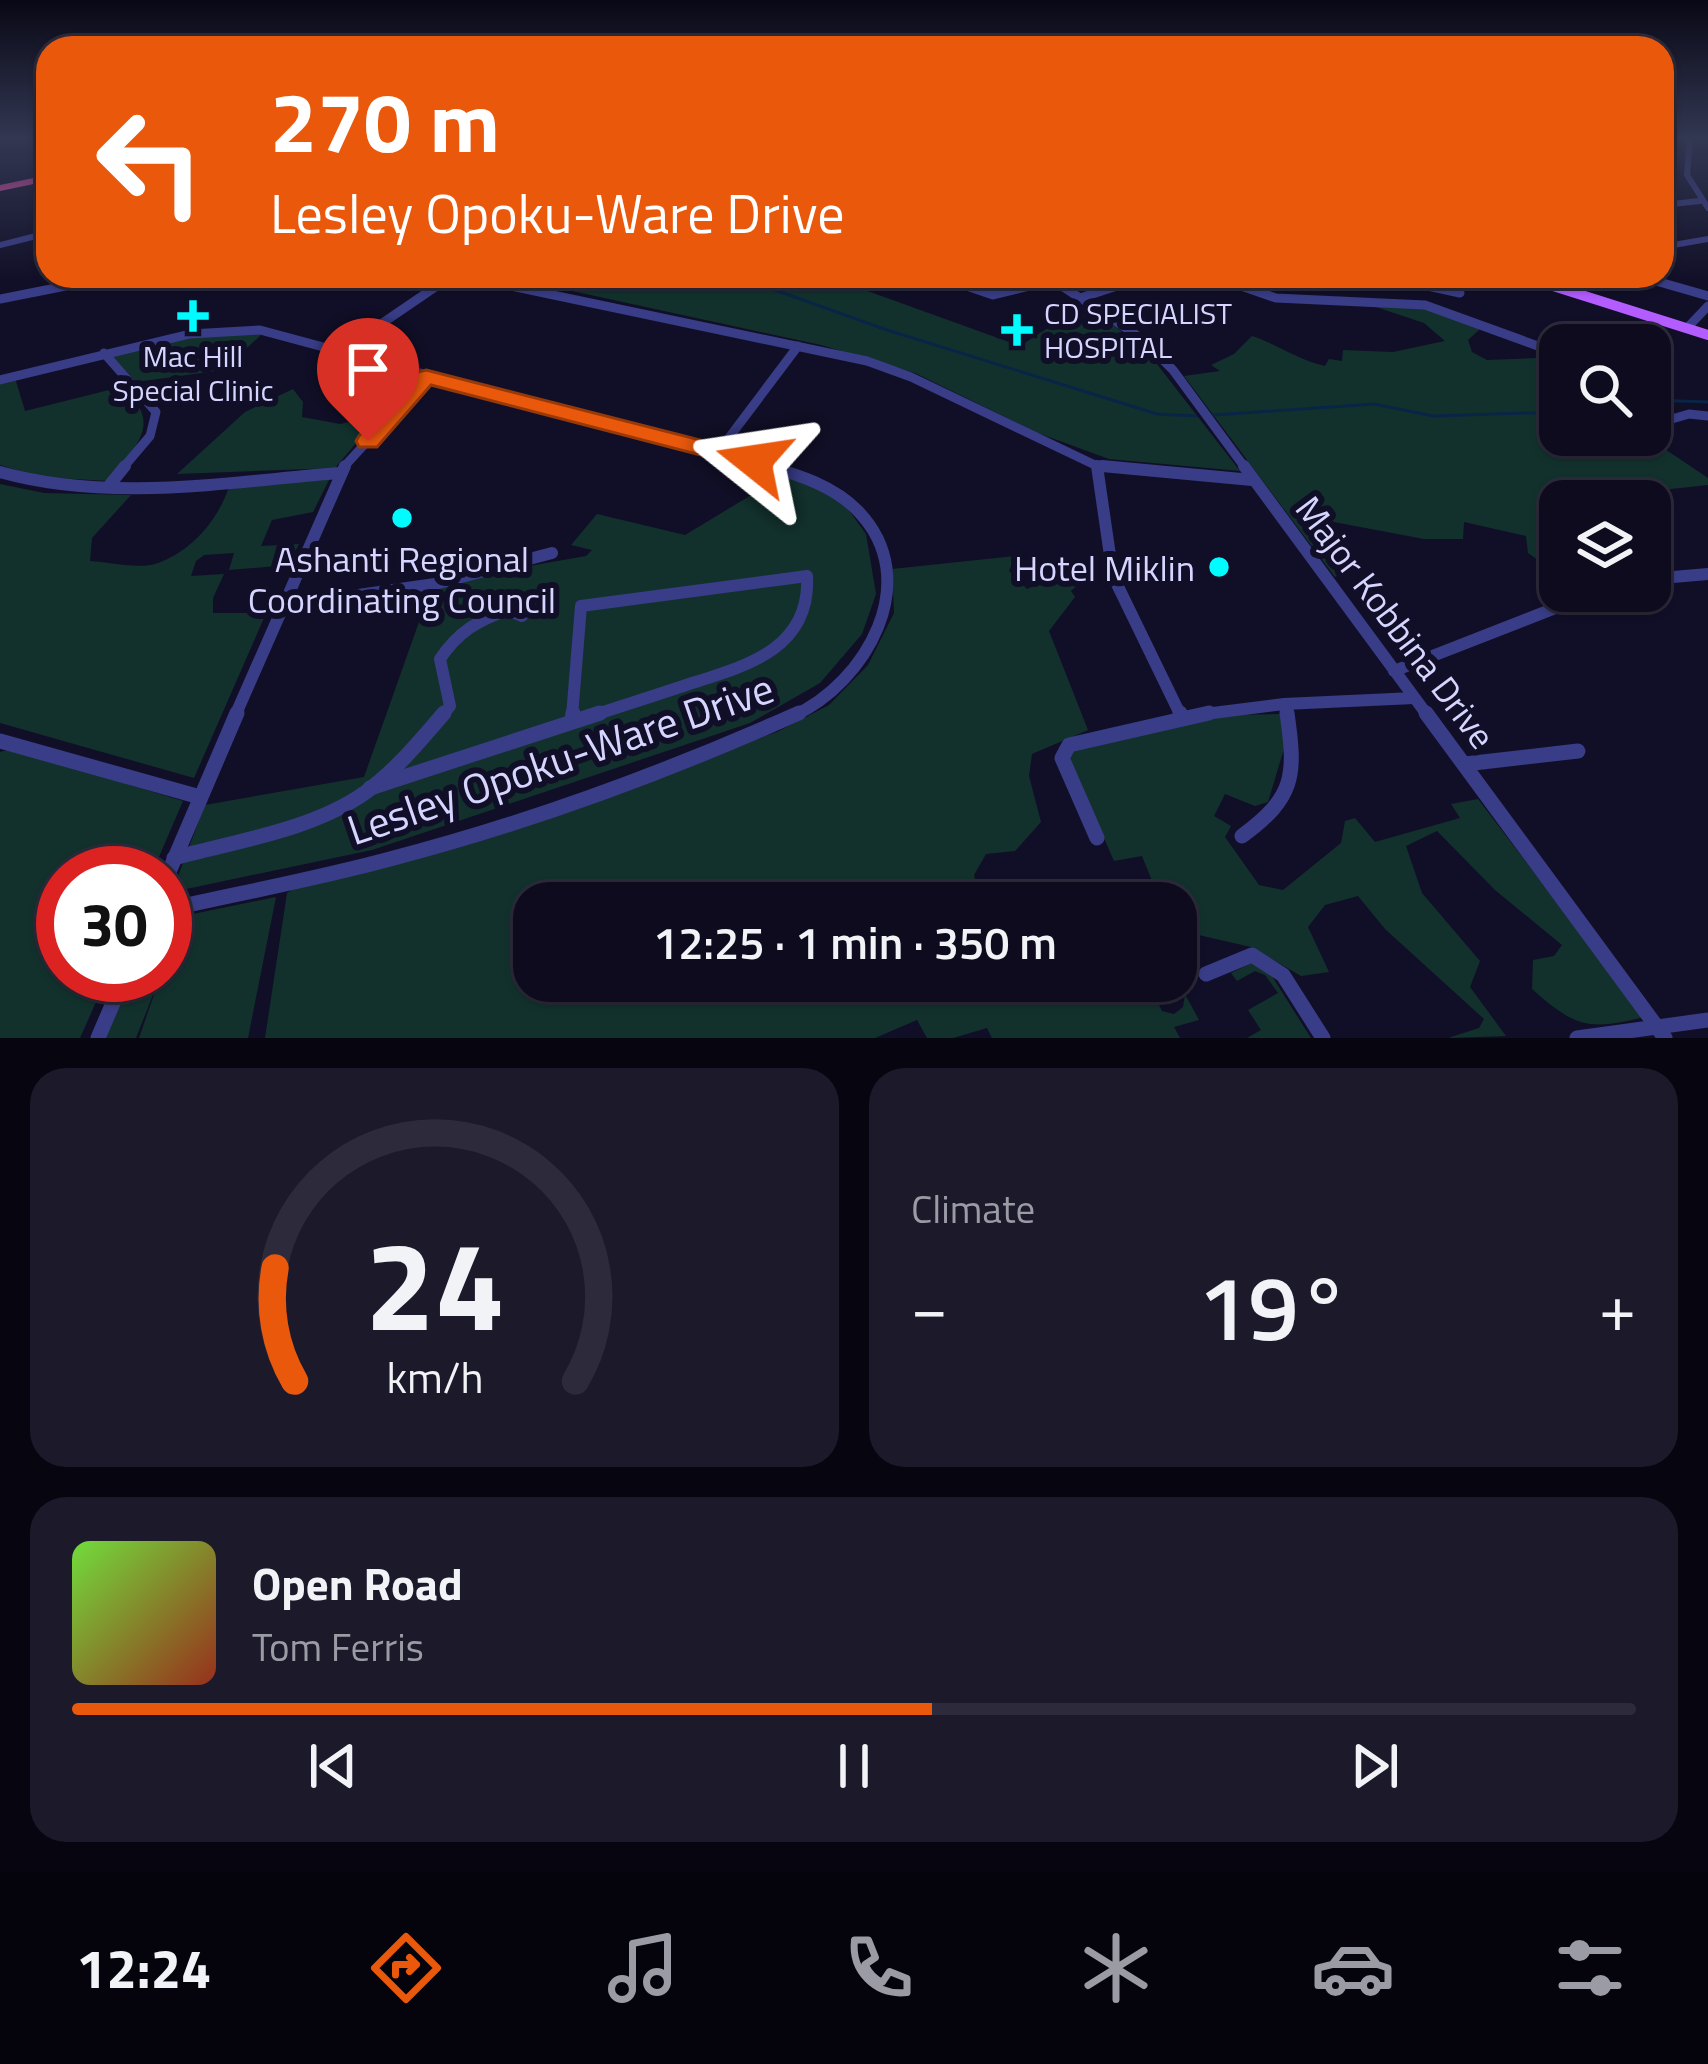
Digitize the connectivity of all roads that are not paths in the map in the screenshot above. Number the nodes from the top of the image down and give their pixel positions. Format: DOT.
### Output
graph roads {
  1 [pos="36,236"];
  2 [pos="1708,239"];
  3 [pos="0,245"];
  4 [pos="1674,246"];
  5 [pos="1674,286"];
  6 [pos="55,288"];
  7 [pos="433,288"];
  8 [pos="522,288"];
  9 [pos="973,288"];
  10 [pos="1016,288"];
  11 [pos="1067,288"];
  12 [pos="1110,288"];
  13 [pos="1248,288"];
  14 [pos="1437,288"];
  15 [pos="1561,288"];
  16 [pos="1460,293"];
  17 [pos="1708,296"];
  18 [pos="1083,297"];
  19 [pos="0,299"];
  20 [pos="1708,306"];
  21 [pos="1687,328"];
  22 [pos="1708,334"];
  23 [pos="798,346"];
  24 [pos="1539,346"];
  25 [pos="340,352"];
  26 [pos="104,353"];
  27 [pos="426,377"];
  28 [pos="0,380"];
  29 [pos="1708,416"];
  30 [pos="1671,419"];
  31 [pos="719,451"];
  32 [pos="1097,466"];
  33 [pos="0,472"];
  34 [pos="339,473"];
  35 [pos="1252,480"];
  36 [pos="108,487"];
  37 [pos="552,553"];
  38 [pos="1708,574"];
  39 [pos="1671,577"];
  40 [pos="282,606"];
  41 [pos="1545,612"];
  42 [pos="522,616"];
  43 [pos="1394,671"];
  44 [pos="1414,698"];
  45 [pos="1286,704"];
  46 [pos="1182,718"];
  47 [pos="572,721"];
  48 [pos="2,744"];
  49 [pos="1578,751"];
  50 [pos="1465,764"];
  51 [pos="370,788"];
  52 [pos="200,796"];
  53 [pos="1242,836"];
  54 [pos="1097,838"];
  55 [pos="180,846"];
  56 [pos="192,853"];
  57 [pos="192,904"];
  58 [pos="1206,974"];
  59 [pos="113,1002"];
  60 [pos="1708,1020"];
  61 [pos="1660,1031"];
  62 [pos="98,1038"];
  63 [pos="1323,1038"];
  64 [pos="1577,1038"];
  1 -- 3 [label="street"];
  2 -- 4 [label="street"];
  5 -- 17 [label="street"];
  6 -- 19 [label="street"];
  7 -- 25 [label="street"];
  8 -- 23 [label="street"];
  9 -- 10 [label="street"];
  11 -- 18 [label="street, Major Kobbina Drive"];
  12 -- 18 [label="street"];
  13 -- 24 [label="street"];
  14 -- 16 [label="street"];
  15 -- 21 [label="main road"];
  18 -- 35 [label="street, Major Kobbina Drive"];
  20 -- 21 [label="street"];
  21 -- 22 [label="main road"];
  23 -- 31 [label="street"];
  23 -- 32 [label="street"];
  25 -- 26 [label="street, Lesley Opoku-Ware Drive"];
  25 -- 27 [label="street, Lesley Opoku-Ware Drive"];
  26 -- 28 [label="street, Lesley Opoku-Ware Drive"];
  26 -- 36 [label="street"];
  27 -- 31 [label="street, Lesley Opoku-Ware Drive"];
  27 -- 34 [label="street"];
  29 -- 30 [label="street"];
  31 -- 57 [label="street, Lesley Opoku-Ware Drive"];
  32 -- 35 [label="street"];
  32 -- 46 [label="street"];
  33 -- 36 [label="street"];
  34 -- 36 [label="street"];
  34 -- 40 [label="street"];
  35 -- 43 [label="street, Major Kobbina Drive"];
  37 -- 40 [label="street"];
  38 -- 39 [label="street"];
  40 -- 52 [label="street"];
  41 -- 43 [label="street"];
  42 -- 51 [label="street"];
  43 -- 44 [label="street, Major Kobbina Drive"];
  44 -- 45 [label="street"];
  44 -- 50 [label="street, Major Kobbina Drive"];
  45 -- 46 [label="street"];
  45 -- 53 [label="street"];
  46 -- 54 [label="street"];
  47 -- 47 [label="street"];
  47 -- 51 [label="street"];
  48 -- 52 [label="street"];
  49 -- 50 [label="street"];
  50 -- 61 [label="street, Major Kobbina Drive"];
  51 -- 56 [label="street"];
  52 -- 55 [label="street"];
  58 -- 63 [label="street"];
  59 -- 62 [label="street"];
  60 -- 61 [label="street"];
  61 -- 64 [label="street"];
}
